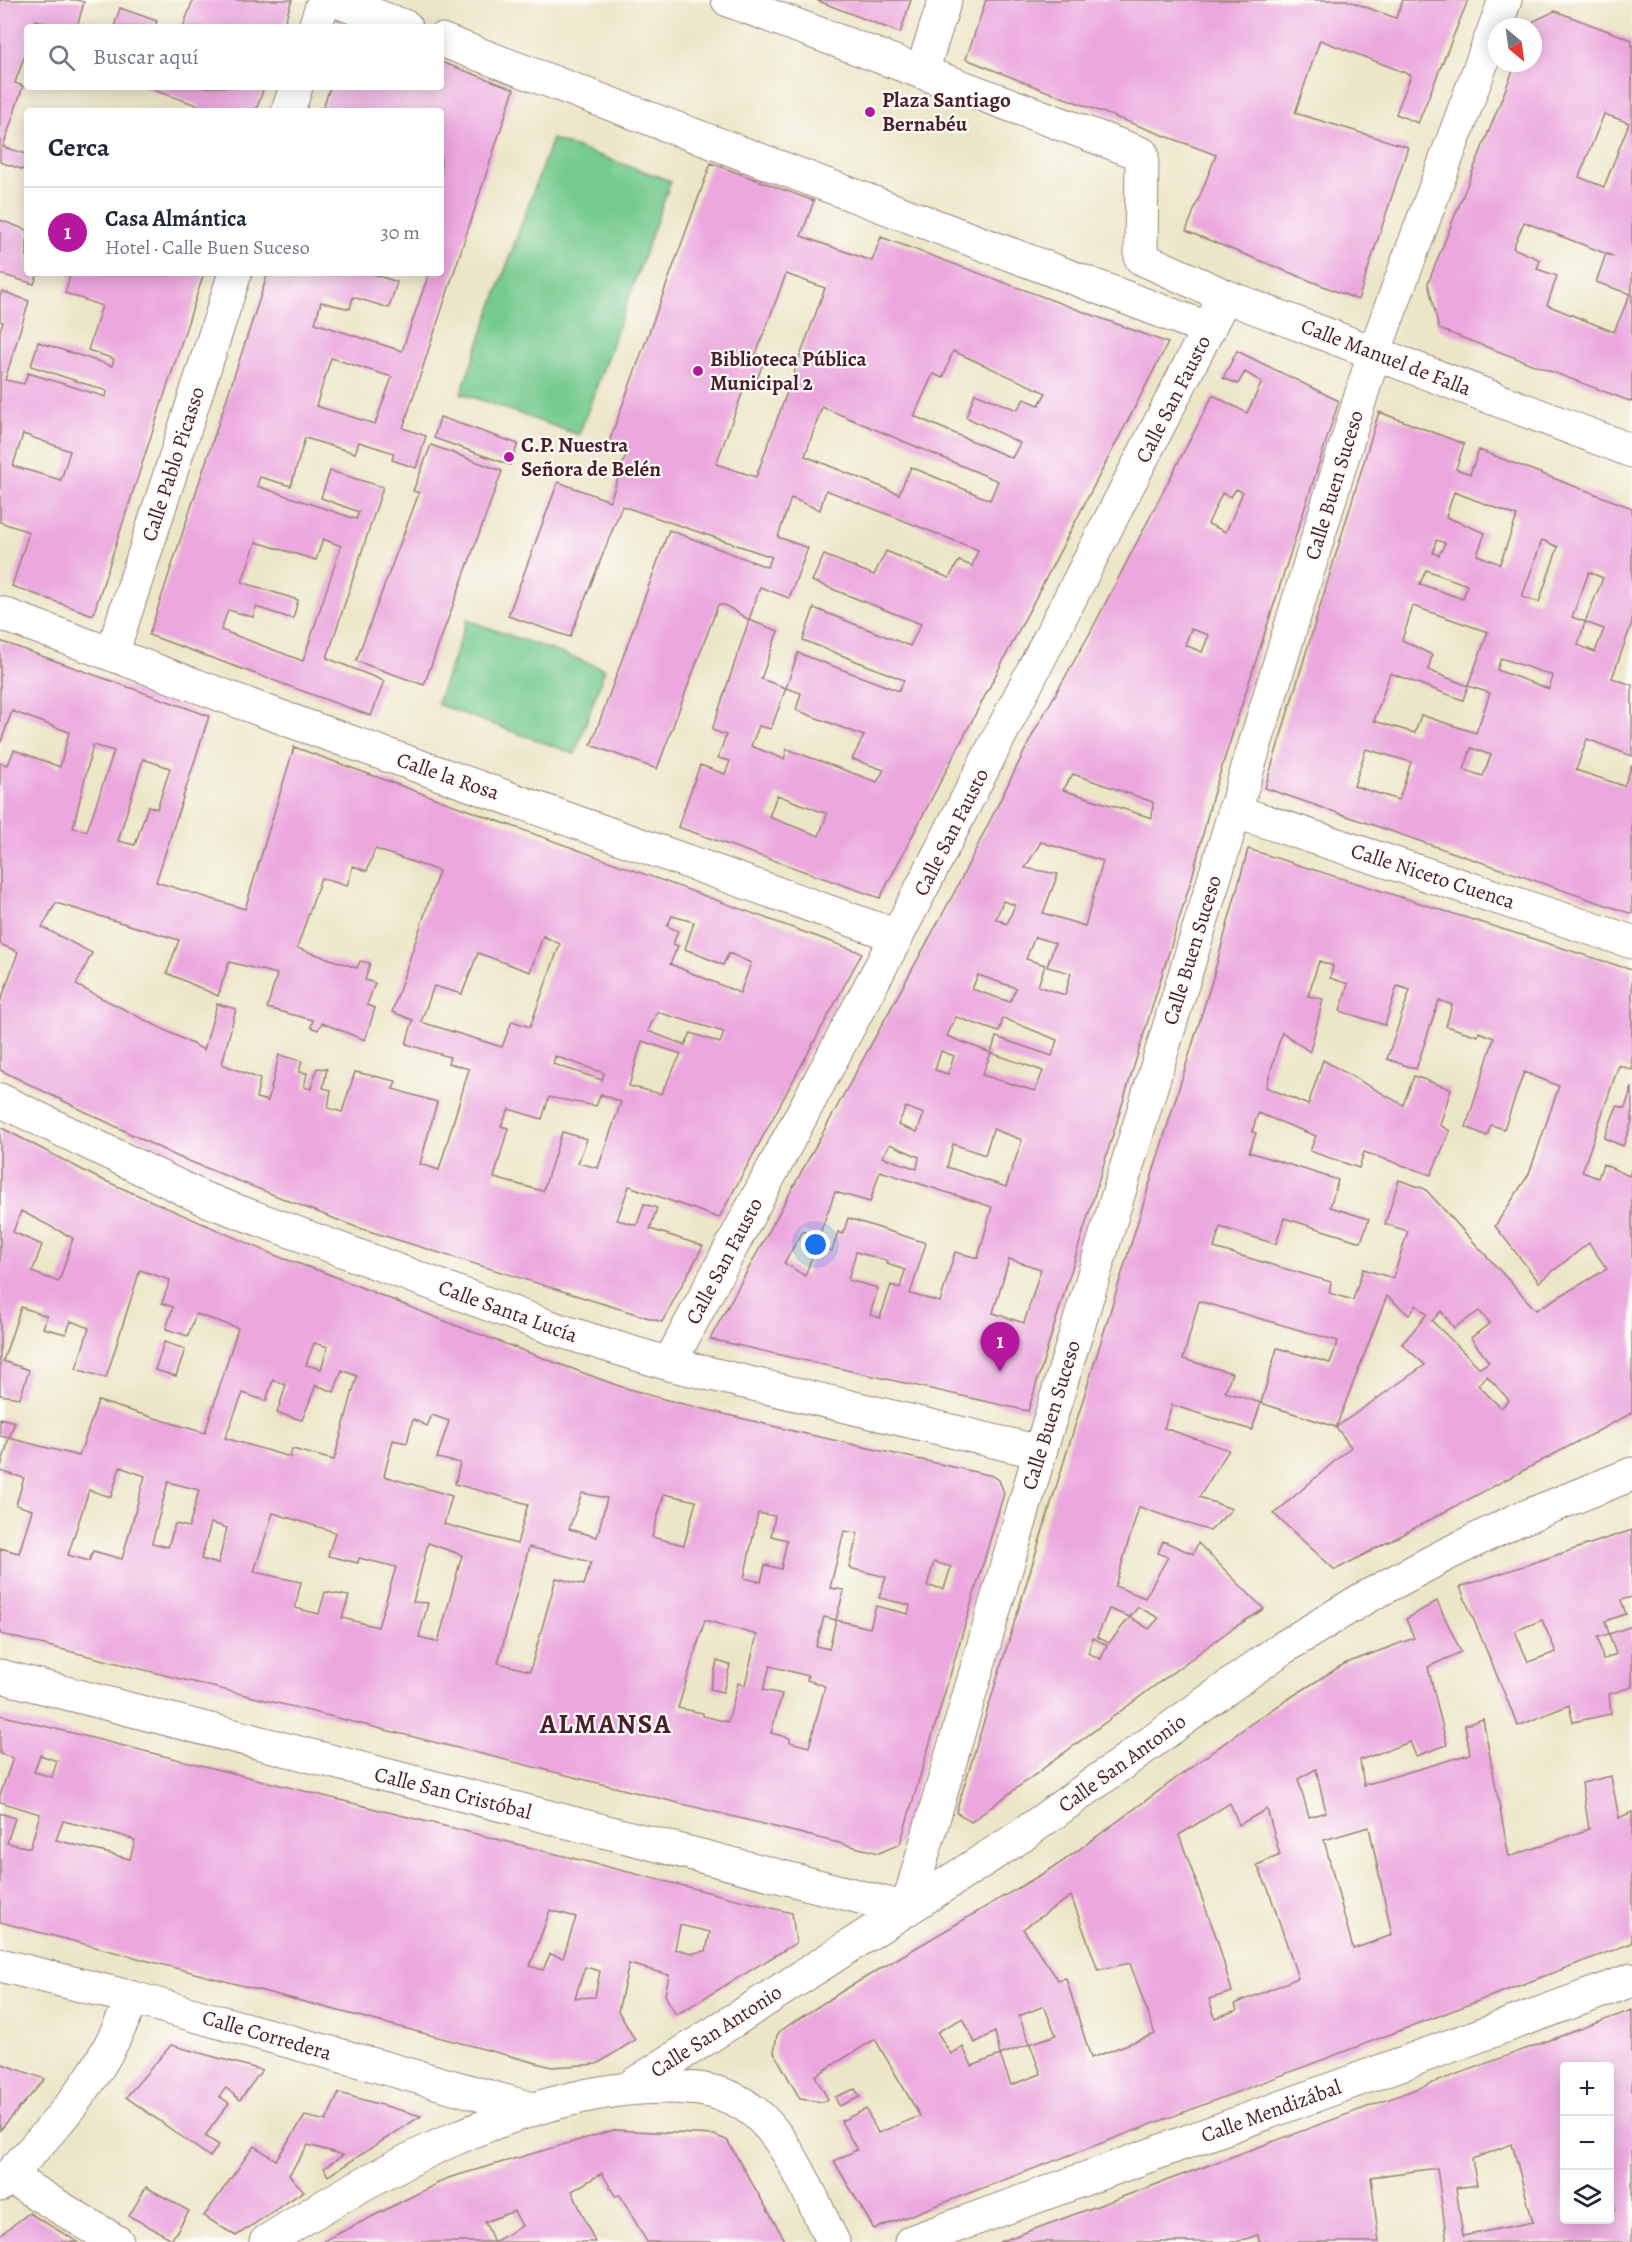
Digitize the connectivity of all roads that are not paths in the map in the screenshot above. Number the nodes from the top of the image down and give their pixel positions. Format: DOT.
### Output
graph roads {
  1 [pos="324,0"];
  2 [pos="334,0"];
  3 [pos="729,0"];
  4 [pos="945,0"];
  5 [pos="1505,0"];
  6 [pos="316,24"];
  7 [pos="398,24"];
  8 [pos="444,41"];
  9 [pos="922,71"];
  10 [pos="295,90"];
  11 [pos="289,108"];
  12 [pos="234,276"];
  13 [pos="1225,296"];
  14 [pos="1209,329"];
  15 [pos="1374,353"];
  16 [pos="1632,451"];
  17 [pos="0,614"];
  18 [pos="112,654"];
  19 [pos="1234,811"];
  20 [pos="897,936"];
  21 [pos="1632,942"];
  22 [pos="0,1100"];
  23 [pos="669,1364"];
  24 [pos="1040,1452"];
  25 [pos="1632,1474"];
  26 [pos="0,1676"];
  27 [pos="907,1910"];
  28 [pos="0,1965"];
  29 [pos="1632,1980"];
  30 [pos="134,1998"];
  31 [pos="630,2087"];
  32 [pos="533,2109"];
  33 [pos="4,2180"];
  34 [pos="117,2242"];
  35 [pos="266,2242"];
  36 [pos="833,2242"];
  37 [pos="911,2242"];
  1 -- 6 [label="street"];
  2 -- 7 [label="street"];
  3 -- 9 [label="street"];
  4 -- 9 [label="street"];
  5 -- 15 [label="street, Calle Buen Suceso"];
  8 -- 14 [label="street"];
  9 -- 13 [label="street, Calle Manuel de Falla"];
  10 -- 11 [label="street"];
  12 -- 18 [label="street, Calle Pablo Picasso"];
  13 -- 14 [label="street, Calle San Fausto"];
  13 -- 15 [label="street, Calle Manuel de Falla"];
  14 -- 20 [label="street, Calle San Fausto"];
  15 -- 16 [label="street, Calle Manuel de Falla"];
  15 -- 19 [label="street, Calle Buen Suceso"];
  17 -- 18 [label="street, Calle la Rosa"];
  18 -- 20 [label="street, Calle la Rosa"];
  19 -- 21 [label="street, Calle Niceto Cuenca"];
  19 -- 24 [label="street, Calle Buen Suceso"];
  20 -- 23 [label="street, Calle San Fausto"];
  22 -- 23 [label="street, Calle Santa Lucía"];
  23 -- 24 [label="street, Calle Santa Lucía"];
  24 -- 27 [label="street, Calle Buen Suceso"];
  25 -- 27 [label="street, Calle San Antonio"];
  26 -- 27 [label="street, Calle San Cristóbal"];
  27 -- 31 [label="street, Calle San Antonio"];
  28 -- 30 [label="street, Calle Corredera"];
  29 -- 37 [label="street, Calle Mendizábal"];
  30 -- 32 [label="street, Calle Corredera"];
  30 -- 33 [label="street"];
  31 -- 32 [label="street"];
  31 -- 36 [label="street"];
  32 -- 35 [label="street"];
  33 -- 34 [label="street"];
}
